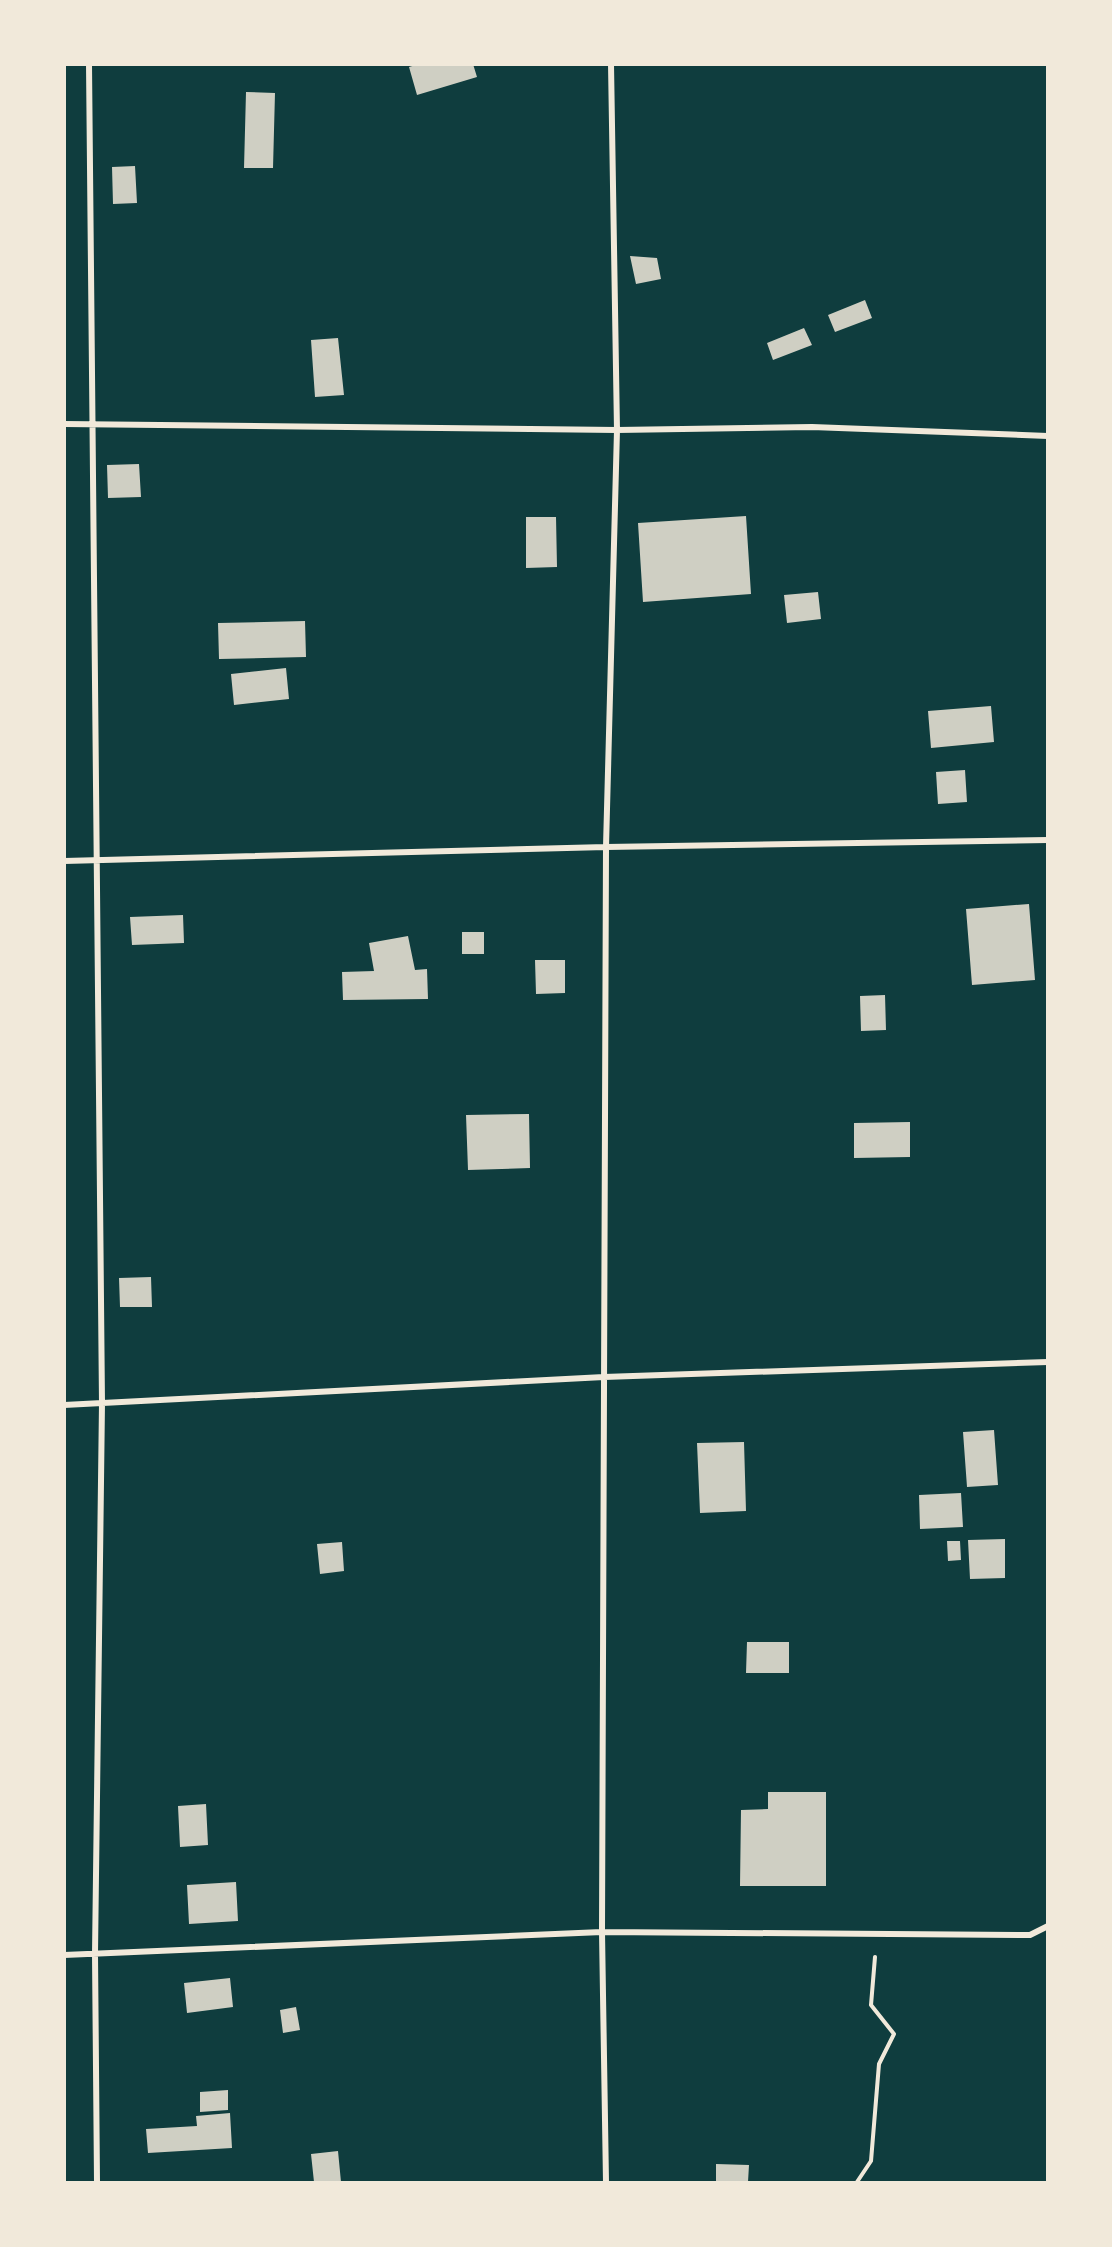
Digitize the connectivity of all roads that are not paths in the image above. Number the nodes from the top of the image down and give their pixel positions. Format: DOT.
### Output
graph roads {
  1 [pos="89,64"];
  2 [pos="611,64"];
  3 [pos="64,424"];
  4 [pos="92,425"];
  5 [pos="617,430"];
  6 [pos="1047,436"];
  7 [pos="1047,840"];
  8 [pos="606,847"];
  9 [pos="98,860"];
  10 [pos="64,861"];
  11 [pos="1047,1362"];
  12 [pos="604,1377"];
  13 [pos="102,1403"];
  14 [pos="64,1405"];
  15 [pos="1047,1926"];
  16 [pos="602,1932"];
  17 [pos="96,1954"];
  18 [pos="64,1956"];
  19 [pos="97,2182"];
  20 [pos="606,2182"];
  1 -- 4 [label="street"];
  2 -- 5 [label="street"];
  3 -- 4 [label="street"];
  4 -- 5 [label="street"];
  4 -- 9 [label="street"];
  5 -- 6 [label="street"];
  5 -- 8 [label="street"];
  7 -- 8 [label="street"];
  8 -- 9 [label="street"];
  8 -- 12 [label="street"];
  9 -- 10 [label="street"];
  9 -- 13 [label="street"];
  11 -- 12 [label="street"];
  12 -- 13 [label="street"];
  12 -- 16 [label="street"];
  13 -- 14 [label="street"];
  13 -- 17 [label="street"];
  15 -- 16 [label="street"];
  16 -- 17 [label="street"];
  16 -- 20 [label="street"];
  17 -- 18 [label="street"];
  17 -- 19 [label="street"];
}
